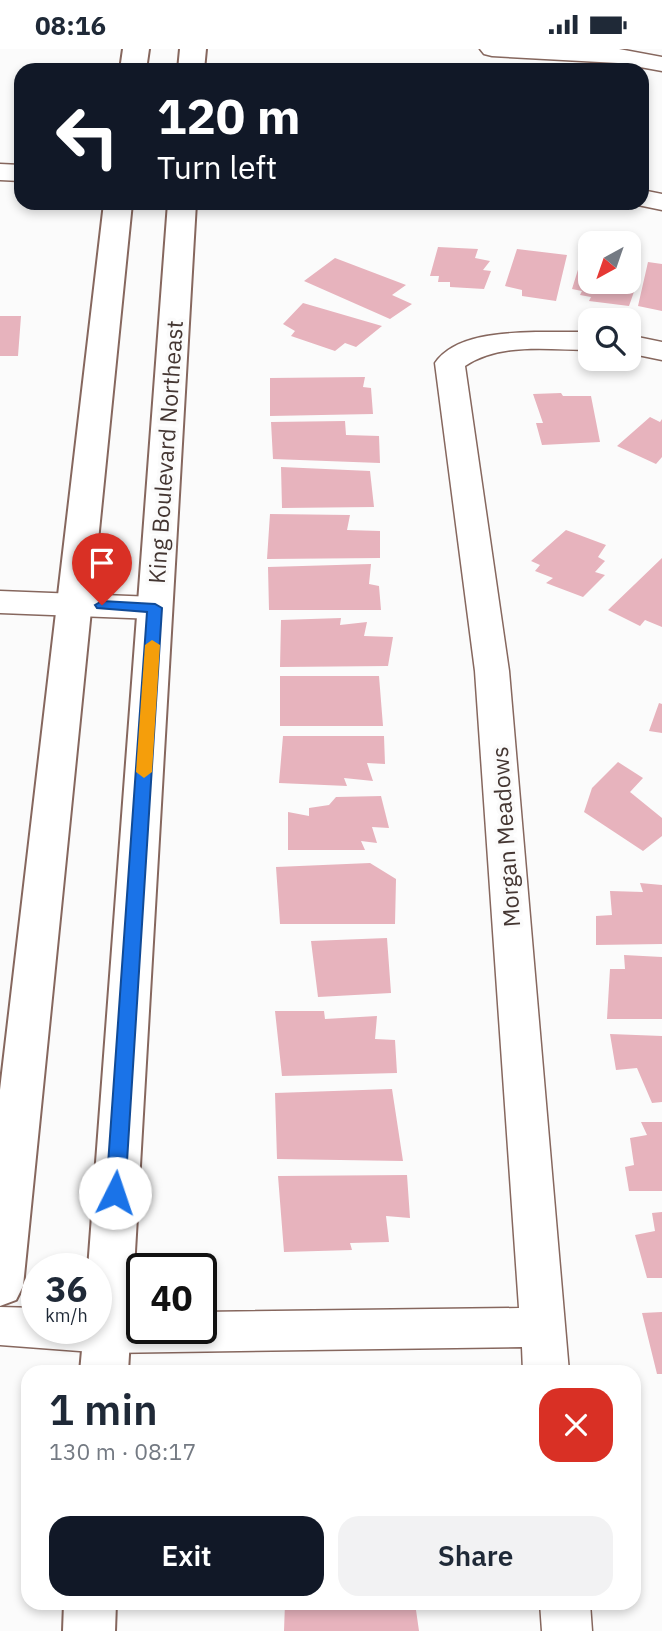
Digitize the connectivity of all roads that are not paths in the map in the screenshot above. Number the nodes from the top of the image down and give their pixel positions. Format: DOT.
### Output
graph roads {
  1 [pos="492,49"];
  2 [pos="662,64"];
  3 [pos="117,210"];
  4 [pos="182,210"];
  5 [pos="578,341"];
  6 [pos="641,347"];
  7 [pos="662,351"];
  8 [pos="0,602"];
  9 [pos="75,604"];
  10 [pos="155,608"];
  11 [pos="0,1286"];
  12 [pos="0,1326"];
  13 [pos="21,1327"];
  14 [pos="542,1327"];
  15 [pos="82,1344"];
  16 [pos="105,1352"];
  17 [pos="545,1365"];
  18 [pos="90,1610"];
  19 [pos="566,1610"];
  20 [pos="89,1631"];
  21 [pos="567,1631"];
  1 -- 2 [label="street"];
  3 -- 9 [label="street"];
  4 -- 10 [label="street, King Boulevard Northeast"];
  5 -- 14 [label="street, Morgan Meadows"];
  6 -- 7 [label="street"];
  8 -- 9 [label="street"];
  9 -- 10 [label="street"];
  9 -- 11 [label="street"];
  10 -- 16 [label="street, King Boulevard Northeast"];
  12 -- 13 [label="street"];
  14 -- 16 [label="street"];
  14 -- 17 [label="street, Morgan Meadows"];
  15 -- 16 [label="street"];
  18 -- 20 [label="street"];
  19 -- 21 [label="street"];
}
